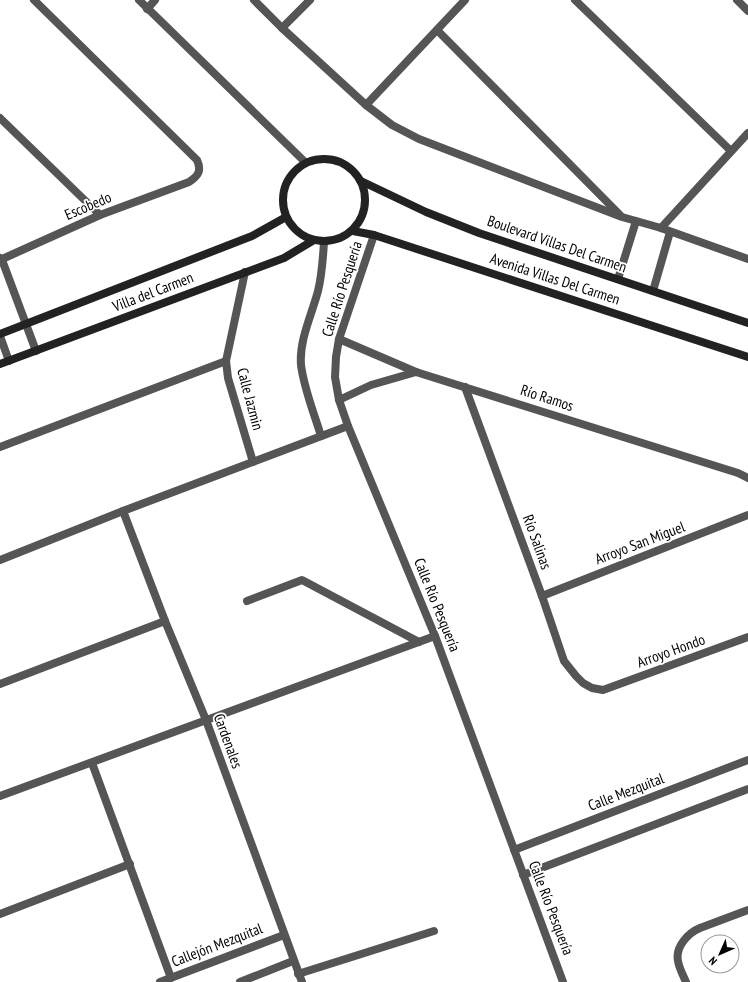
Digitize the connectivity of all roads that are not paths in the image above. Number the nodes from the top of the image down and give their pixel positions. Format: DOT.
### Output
graph roads {
  1 [pos="34,0"];
  2 [pos="138,0"];
  3 [pos="155,0"];
  4 [pos="254,0"];
  5 [pos="310,0"];
  6 [pos="465,0"];
  7 [pos="575,0"];
  8 [pos="737,0"];
  9 [pos="147,9"];
  10 [pos="748,11"];
  11 [pos="282,28"];
  12 [pos="437,30"];
  13 [pos="366,105"];
  14 [pos="0,118"];
  15 [pos="748,133"];
  16 [pos="732,151"];
  17 [pos="306,163"];
  18 [pos="361,181"];
  19 [pos="100,215"];
  20 [pos="622,216"];
  21 [pos="286,217"];
  22 [pos="636,221"];
  23 [pos="661,228"];
  24 [pos="353,231"];
  25 [pos="670,232"];
  26 [pos="374,235"];
  27 [pos="314,240"];
  28 [pos="324,242"];
  29 [pos="1,259"];
  30 [pos="748,259"];
  31 [pos="245,272"];
  32 [pos="618,279"];
  33 [pos="652,291"];
  34 [pos="748,323"];
  35 [pos="26,324"];
  36 [pos="0,335"];
  37 [pos="339,339"];
  38 [pos="36,351"];
  39 [pos="748,357"];
  40 [pos="9,361"];
  41 [pos="226,361"];
  42 [pos="0,364"];
  43 [pos="416,372"];
  44 [pos="465,387"];
  45 [pos="339,400"];
  46 [pos="348,426"];
  47 [pos="321,436"];
  48 [pos="0,447"];
  49 [pos="253,462"];
  50 [pos="748,478"];
  51 [pos="123,511"];
  52 [pos="748,515"];
  53 [pos="0,560"];
  54 [pos="542,596"];
  55 [pos="247,601"];
  56 [pos="165,621"];
  57 [pos="435,636"];
  58 [pos="748,637"];
  59 [pos="419,642"];
  60 [pos="0,684"];
  61 [pos="603,690"];
  62 [pos="206,720"];
  63 [pos="748,760"];
  64 [pos="92,762"];
  65 [pos="748,789"];
  66 [pos="0,796"];
  67 [pos="514,850"];
  68 [pos="130,864"];
  69 [pos="524,875"];
  70 [pos="748,910"];
  71 [pos="0,914"];
  72 [pos="434,931"];
  73 [pos="284,935"];
  74 [pos="294,961"];
  75 [pos="298,974"];
  76 [pos="171,978"];
  77 [pos="160,982"];
  78 [pos="240,982"];
  79 [pos="302,982"];
  80 [pos="564,982"];
  81 [pos="686,982"];
  1 -- 19 [label="street, Escobedo"];
  2 -- 9 [label="street"];
  3 -- 9 [label="street"];
  4 -- 11 [label="street"];
  5 -- 11 [label="street"];
  6 -- 12 [label="street"];
  7 -- 16 [label="street"];
  8 -- 10 [label="street"];
  9 -- 17 [label="street"];
  11 -- 13 [label="street"];
  12 -- 13 [label="street"];
  12 -- 20 [label="street"];
  13 -- 20 [label="street"];
  14 -- 19 [label="street"];
  15 -- 16 [label="street"];
  16 -- 23 [label="street"];
  17 -- 18 [label="street"];
  17 -- 21 [label="street"];
  18 -- 24 [label="street"];
  18 -- 32 [label="street, Boulevard Villas Del Carmen"];
  19 -- 29 [label="street, Escobedo"];
  20 -- 22 [label="street"];
  21 -- 27 [label="street"];
  21 -- 35 [label="street, Villa del Carmen"];
  22 -- 23 [label="street"];
  22 -- 32 [label="street"];
  23 -- 25 [label="street"];
  24 -- 26 [label="street, Avenida Villas Del Carmen"];
  24 -- 28 [label="street"];
  25 -- 30 [label="street"];
  25 -- 33 [label="street"];
  26 -- 37 [label="street, Calle Río Pesquería"];
  26 -- 39 [label="street, Avenida Villas Del Carmen"];
  27 -- 28 [label="street"];
  27 -- 31 [label="street, Villa del Carmen"];
  28 -- 47 [label="street"];
  29 -- 35 [label="street"];
  31 -- 38 [label="street, Villa del Carmen"];
  31 -- 41 [label="street, Calle Jazmin"];
  32 -- 33 [label="street, Boulevard Villas Del Carmen"];
  33 -- 34 [label="street, Boulevard Villas Del Carmen"];
  35 -- 36 [label="street, Villa del Carmen"];
  35 -- 38 [label="street"];
  36 -- 40 [label="street"];
  37 -- 43 [label="street, Río Ramos"];
  37 -- 45 [label="street, Calle Río Pesquería"];
  38 -- 40 [label="street, Villa del Carmen"];
  40 -- 42 [label="street, Villa del Carmen"];
  41 -- 48 [label="street"];
  41 -- 49 [label="street, Calle Jazmin"];
  43 -- 44 [label="street, Río Ramos"];
  43 -- 45 [label="street"];
  44 -- 50 [label="street, Río Ramos"];
  44 -- 54 [label="street, Río Salinas"];
  45 -- 46 [label="street, Calle Río Pesquería"];
  46 -- 47 [label="street"];
  46 -- 57 [label="street, Calle Río Pesquería"];
  47 -- 49 [label="street"];
  49 -- 51 [label="street"];
  51 -- 53 [label="street"];
  51 -- 56 [label="street, Cardenales"];
  52 -- 54 [label="street, Arroyo San Miguel"];
  54 -- 61 [label="street, Río Salinas"];
  55 -- 59 [label="street"];
  56 -- 60 [label="street"];
  56 -- 62 [label="street, Cardenales"];
  57 -- 59 [label="street"];
  57 -- 67 [label="street, Calle Río Pesquería"];
  58 -- 61 [label="street, Arroyo Hondo"];
  59 -- 62 [label="street"];
  62 -- 64 [label="street"];
  62 -- 73 [label="street, Cardenales"];
  63 -- 67 [label="street, Calle Mezquital"];
  64 -- 66 [label="street"];
  64 -- 68 [label="street"];
  65 -- 69 [label="street"];
  67 -- 69 [label="street, Calle Río Pesquería"];
  68 -- 71 [label="street"];
  68 -- 76 [label="street"];
  69 -- 80 [label="street, Calle Río Pesquería"];
  70 -- 81 [label="street"];
  72 -- 75 [label="street"];
  73 -- 74 [label="street, Cardenales"];
  73 -- 76 [label="street, Callejón Mezquital"];
  74 -- 75 [label="street, Cardenales"];
  74 -- 78 [label="street"];
  75 -- 79 [label="street, Cardenales"];
  76 -- 77 [label="street, Callejón Mezquital"];
}
